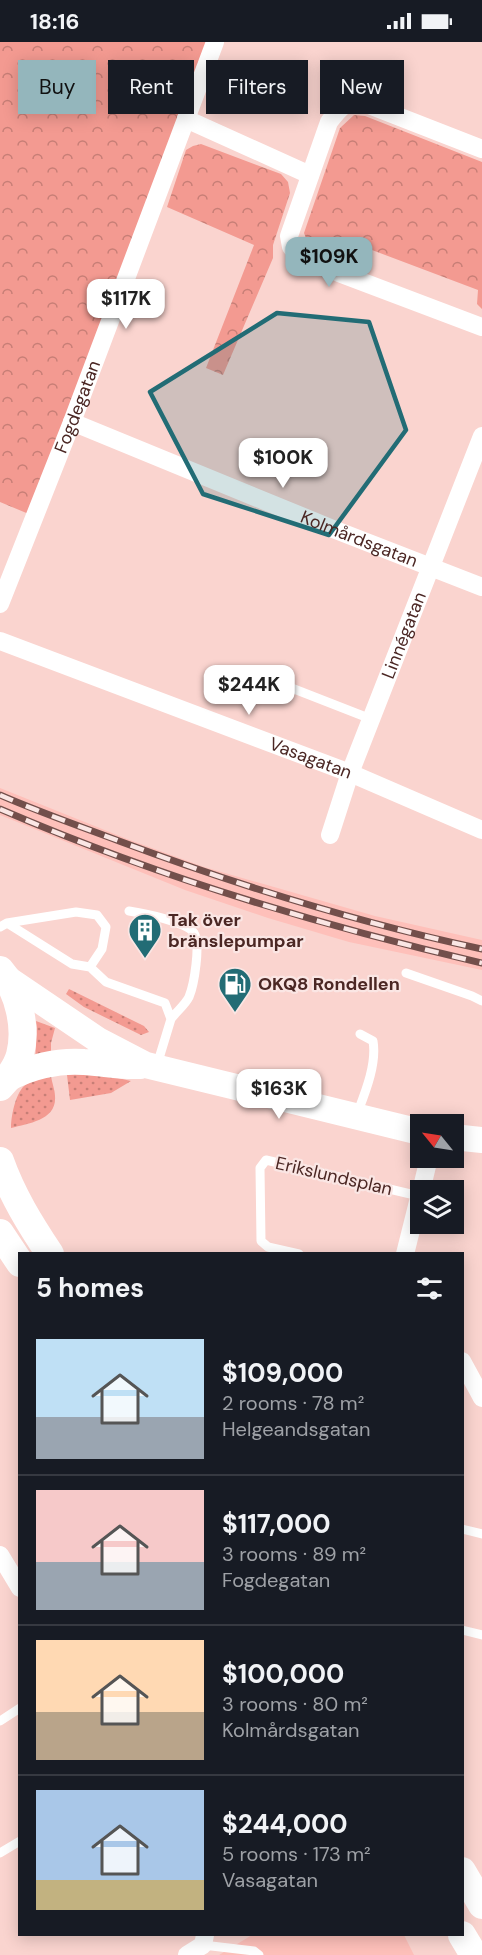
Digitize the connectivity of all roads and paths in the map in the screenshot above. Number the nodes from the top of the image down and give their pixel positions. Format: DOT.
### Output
graph roads {
  1 [pos="215,42"];
  2 [pos="186,119"];
  3 [pos="482,149"];
  4 [pos="310,175"];
  5 [pos="482,327"];
  6 [pos="72,422"];
  7 [pos="482,436"];
  8 [pos="431,567"];
  9 [pos="482,586"];
  10 [pos="0,604"];
  11 [pos="0,641"];
  12 [pos="289,687"];
  13 [pos="371,718"];
  14 [pos="350,773"];
  15 [pos="482,830"];
  16 [pos="330,835"];
  17 [pos="129,910"];
  18 [pos="3,925"];
  19 [pos="90,967"];
  20 [pos="406,973"];
  21 [pos="4,975"];
  22 [pos="482,1001"];
  23 [pos="171,1019"];
  24 [pos="360,1034"];
  25 [pos="151,1067"];
  26 [pos="3,1084"];
  27 [pos="357,1117"];
  28 [pos="410,1130"];
  29 [pos="464,1138"];
  30 [pos="482,1140"];
  31 [pos="0,1161"];
  32 [pos="410,1192"];
  33 [pos="0,1233"];
  34 [pos="410,1234"];
  35 [pos="49,1252"];
  36 [pos="290,1252"];
  37 [pos="406,1252"];
  38 [pos="18,1260"];
  39 [pos="467,1382"];
  40 [pos="482,1398"];
  41 [pos="464,1530"];
  42 [pos="482,1534"];
  43 [pos="3,1566"];
  44 [pos="18,1585"];
  45 [pos="464,1630"];
  46 [pos="482,1635"];
  47 [pos="18,1709"];
  48 [pos="0,1721"];
  49 [pos="18,1841"];
  50 [pos="0,1853"];
  51 [pos="464,1874"];
  52 [pos="482,1905"];
  53 [pos="463,1936"];
  54 [pos="204,1940"];
  55 [pos="187,1955"];
  56 [pos="259,1955"];
  57 [pos="474,1955"];
  1 -- 2 [label="street, Fogdegatan"];
  2 -- 4 [label="street"];
  2 -- 6 [label="street, Fogdegatan"];
  3 -- 4 [label="street"];
  4 -- 5 [label="street"];
  6 -- 8 [label="street, Kolmårdsgatan"];
  6 -- 10 [label="street, Fogdegatan"];
  7 -- 8 [label="street, Linnégatan"];
  8 -- 9 [label="street, Kolmårdsgatan"];
  8 -- 13 [label="street, Linnégatan"];
  11 -- 14 [label="street, Vasagatan"];
  12 -- 13 [label="lane"];
  13 -- 14 [label="street, Linnégatan"];
  14 -- 15 [label="street, Vasagatan"];
  14 -- 16 [label="street, Linnégatan"];
  17 -- 23 [label="lane"];
  18 -- 19 [label="lane"];
  18 -- 19 [label="lane"];
  19 -- 23 [label="lane"];
  20 -- 22 [label="lane"];
  21 -- 25 [label="main road"];
  21 -- 26 [label="highway"];
  23 -- 25 [label="lane"];
  24 -- 27 [label="lane"];
  25 -- 26 [label="main road"];
  25 -- 27 [label="main road"];
  27 -- 28 [label="main road"];
  29 -- 30 [label="main road"];
  31 -- 35 [label="highway"];
  32 -- 36 [label="lane, Erikslundsplan"];
  33 -- 38 [label="highway"];
  34 -- 37 [label="street"];
  39 -- 40 [label="street"];
  41 -- 42 [label="lane"];
  43 -- 44 [label="street"];
  45 -- 46 [label="lane"];
  47 -- 48 [label="lane"];
  49 -- 50 [label="lane"];
  51 -- 52 [label="highway"];
  53 -- 57 [label="highway"];
  54 -- 55 [label="street"];
  54 -- 56 [label="lane"];
}
